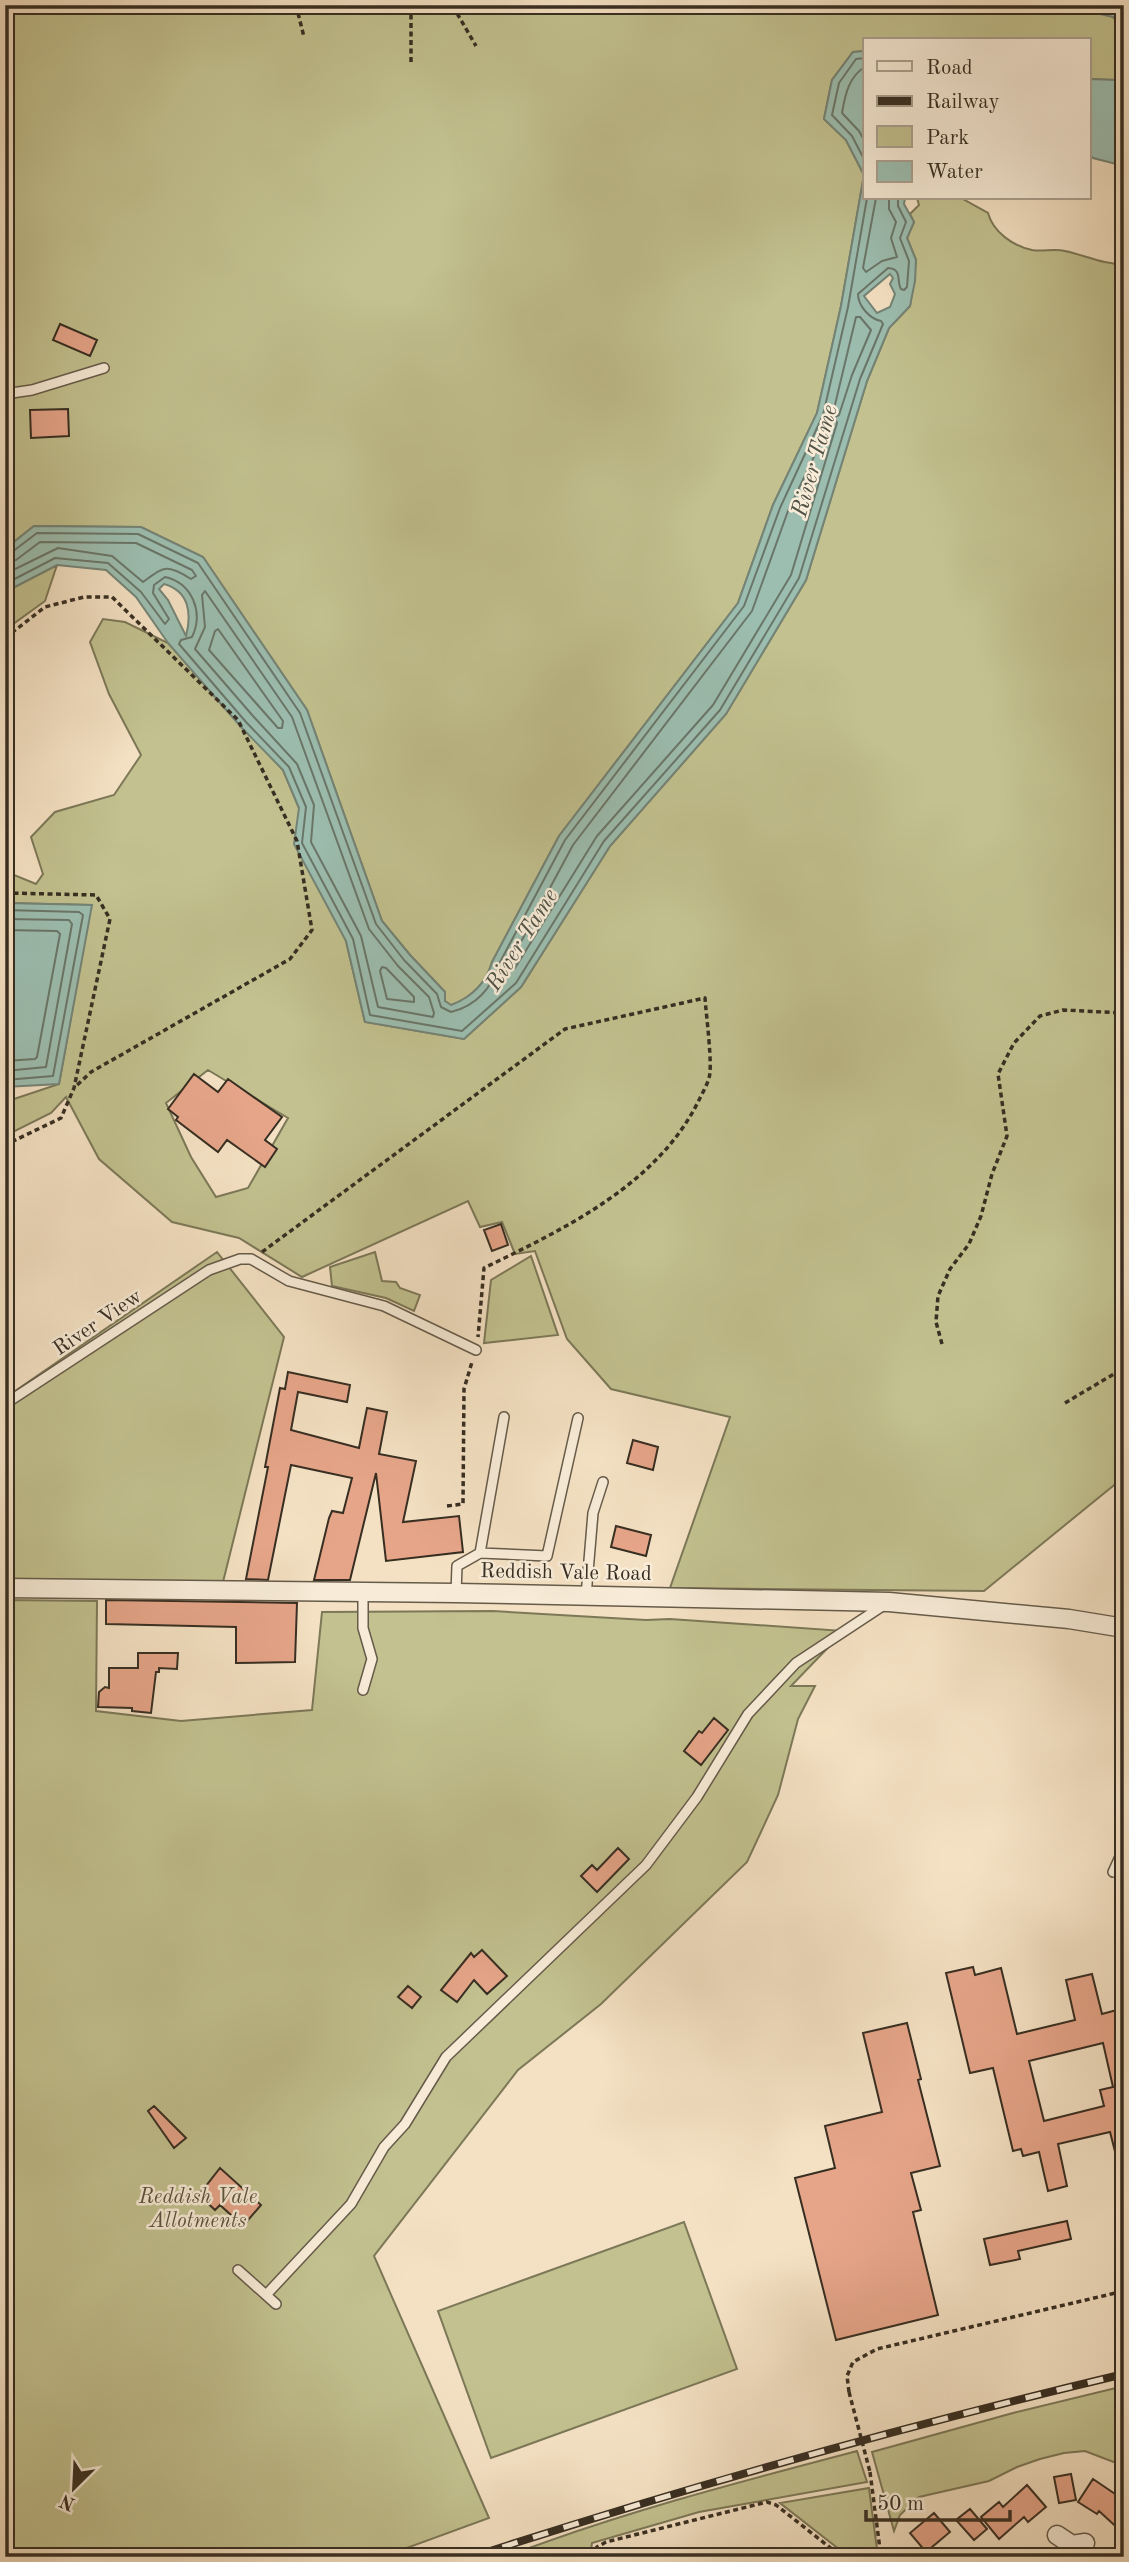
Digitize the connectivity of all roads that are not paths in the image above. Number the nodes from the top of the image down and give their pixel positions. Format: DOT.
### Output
graph roads {
  1 [pos="104,368"];
  2 [pos="5,394"];
  3 [pos="476,1350"];
  4 [pos="5,1404"];
  5 [pos="504,1417"];
  6 [pos="578,1418"];
  7 [pos="603,1482"];
  8 [pos="480,1553"];
  9 [pos="5,1588"];
  10 [pos="363,1593"];
  11 [pos="456,1593"];
  12 [pos="586,1596"];
  13 [pos="889,1602"];
  14 [pos="1124,1628"];
  15 [pos="363,1690"];
  16 [pos="1124,1848"];
  17 [pos="1113,1872"];
  18 [pos="238,2270"];
  19 [pos="266,2295"];
  20 [pos="276,2304"];
  1 -- 2 [label="lane"];
  3 -- 4 [label="lane, River View"];
  5 -- 8 [label="lane"];
  6 -- 8 [label="lane"];
  7 -- 12 [label="lane"];
  8 -- 11 [label="lane"];
  9 -- 10 [label="street, Reddish Vale Road"];
  10 -- 11 [label="street, Reddish Vale Road"];
  10 -- 15 [label="lane"];
  11 -- 12 [label="street, Reddish Vale Road"];
  12 -- 13 [label="street, Reddish Vale Road"];
  13 -- 14 [label="street, Reddish Vale Road"];
  13 -- 19 [label="lane"];
  16 -- 17 [label="lane"];
  18 -- 19 [label="lane"];
  19 -- 20 [label="lane"];
}
